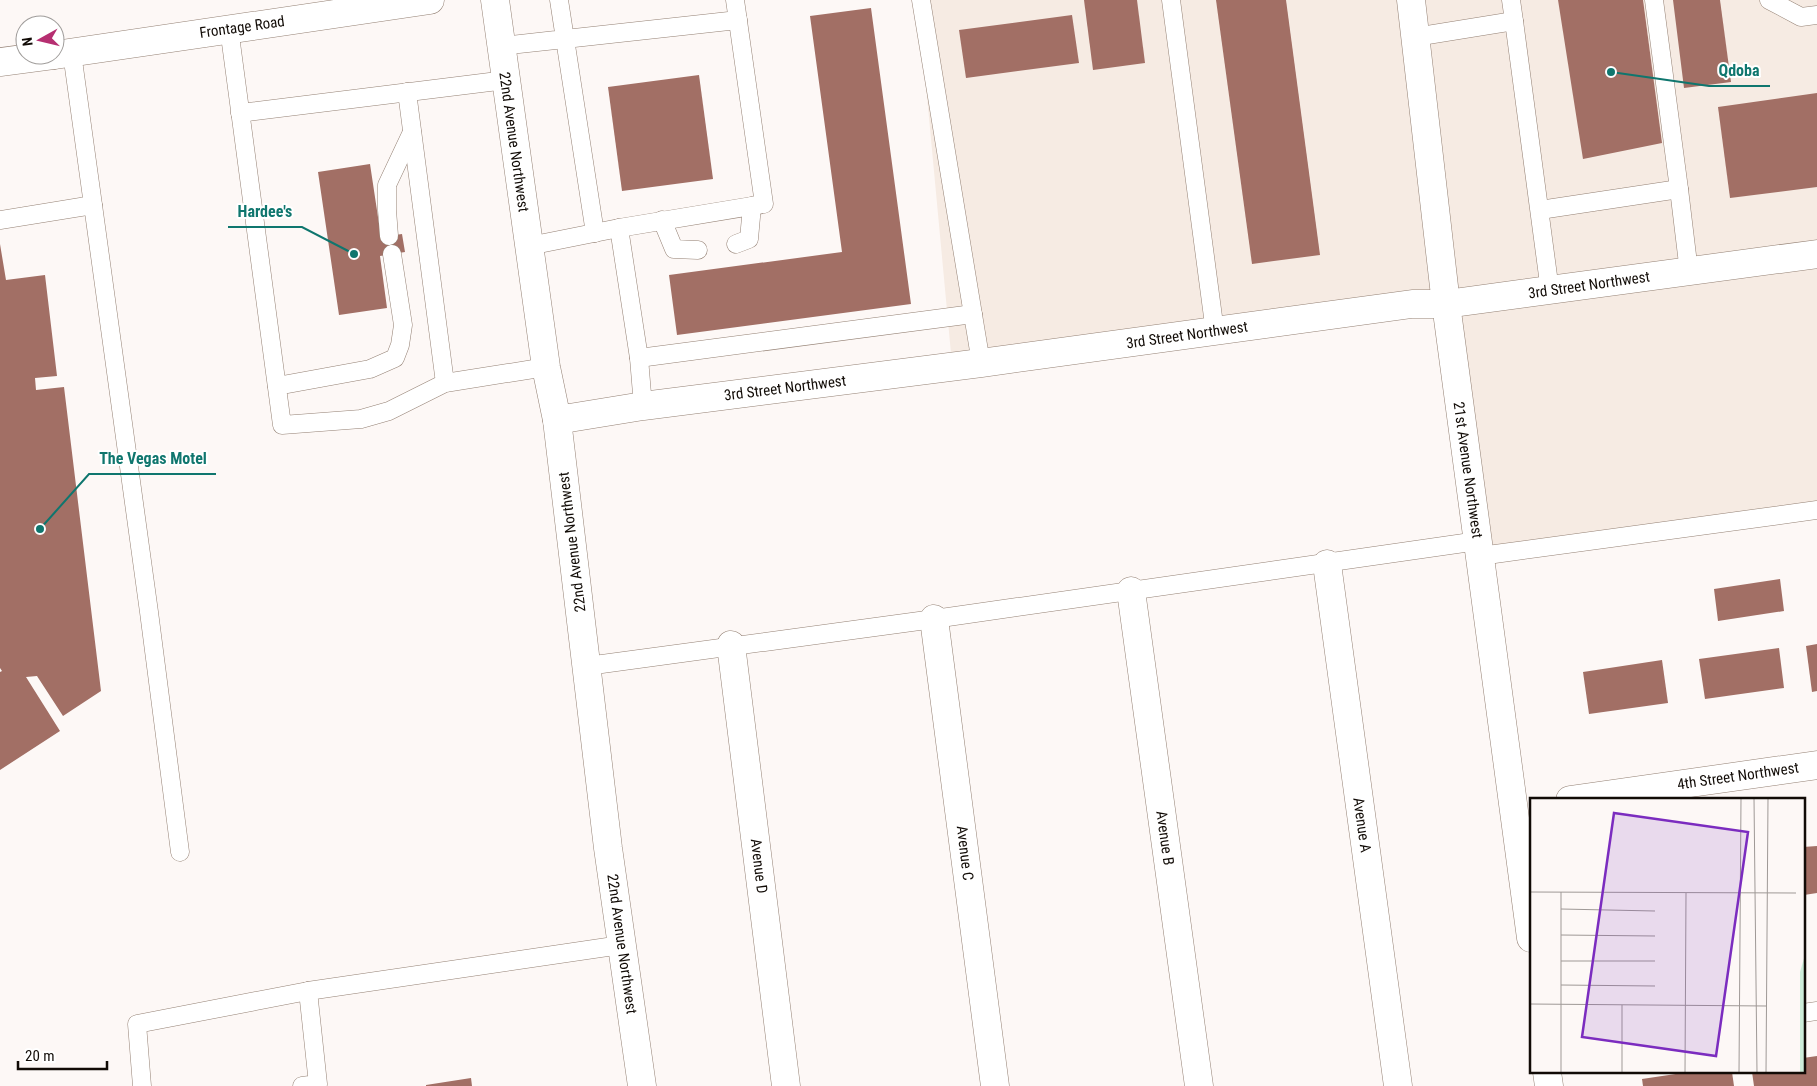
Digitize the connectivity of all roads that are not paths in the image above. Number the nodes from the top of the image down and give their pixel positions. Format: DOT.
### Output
graph roads {
  1 [pos="430,0"];
  2 [pos="495,0"];
  3 [pos="559,0"];
  4 [pos="735,0"];
  5 [pos="921,0"];
  6 [pos="1171,0"];
  7 [pos="1411,0"];
  8 [pos="1511,0"];
  9 [pos="1654,0"];
  10 [pos="1769,0"];
  11 [pos="1817,15"];
  12 [pos="738,20"];
  13 [pos="1514,21"];
  14 [pos="229,28"];
  15 [pos="1415,36"];
  16 [pos="566,40"];
  17 [pos="502,46"];
  18 [pos="65,53"];
  19 [pos="15,60"];
  20 [pos="0,62"];
  21 [pos="62,65"];
  22 [pos="506,80"];
  23 [pos="407,92"];
  24 [pos="240,113"];
  25 [pos="412,131"];
  26 [pos="1679,189"];
  27 [pos="93,205"];
  28 [pos="752,206"];
  29 [pos="1540,210"];
  30 [pos="0,220"];
  31 [pos="662,220"];
  32 [pos="619,228"];
  33 [pos="595,233"];
  34 [pos="389,236"];
  35 [pos="736,244"];
  36 [pos="528,246"];
  37 [pos="698,250"];
  38 [pos="392,254"];
  39 [pos="1817,254"];
  40 [pos="1688,272"];
  41 [pos="1550,291"];
  42 [pos="1446,304"];
  43 [pos="973,314"];
  44 [pos="1215,332"];
  45 [pos="639,358"];
  46 [pos="981,363"];
  47 [pos="546,367"];
  48 [pos="445,383"];
  49 [pos="277,386"];
  50 [pos="643,406"];
  51 [pos="557,420"];
  52 [pos="1817,510"];
  53 [pos="1479,548"];
  54 [pos="1327,564"];
  55 [pos="1131,591"];
  56 [pos="934,619"];
  57 [pos="731,645"];
  58 [pos="587,666"];
  59 [pos="1817,765"];
  60 [pos="1584,798"];
  61 [pos="1523,806"];
  62 [pos="180,852"];
  63 [pos="1530,922"];
  64 [pos="622,945"];
  65 [pos="308,991"];
  66 [pos="1817,1011"];
  67 [pos="1804,1013"];
  68 [pos="142,1086"];
  69 [pos="302,1086"];
  70 [pos="642,1086"];
  71 [pos="786,1086"];
  72 [pos="995,1086"];
  73 [pos="1199,1086"];
  74 [pos="1398,1086"];
  1 -- 14 [label="street, Frontage Road"];
  2 -- 17 [label="street, 22nd Avenue Northwest"];
  3 -- 16 [label="lane"];
  4 -- 12 [label="lane"];
  5 -- 43 [label="lane"];
  6 -- 44 [label="lane"];
  7 -- 15 [label="street, 21st Avenue Northwest"];
  8 -- 13 [label="lane"];
  9 -- 26 [label="lane"];
  10 -- 11 [label="lane"];
  12 -- 16 [label="lane"];
  12 -- 28 [label="lane"];
  13 -- 15 [label="lane"];
  13 -- 29 [label="lane"];
  14 -- 18 [label="street, Frontage Road"];
  14 -- 24 [label="lane"];
  15 -- 42 [label="street, 21st Avenue Northwest"];
  16 -- 17 [label="lane"];
  16 -- 33 [label="lane"];
  17 -- 22 [label="street, 22nd Avenue Northwest"];
  19 -- 20 [label="street, Frontage Road"];
  21 -- 27 [label="lane"];
  22 -- 23 [label="lane"];
  22 -- 36 [label="street, 22nd Avenue Northwest"];
  23 -- 24 [label="lane"];
  23 -- 25 [label="lane"];
  24 -- 49 [label="lane"];
  25 -- 34 [label="lane"];
  25 -- 48 [label="lane"];
  26 -- 29 [label="lane"];
  26 -- 40 [label="lane"];
  27 -- 30 [label="lane"];
  27 -- 62 [label="lane"];
  28 -- 31 [label="lane"];
  28 -- 35 [label="lane"];
  29 -- 41 [label="lane"];
  31 -- 32 [label="lane"];
  31 -- 37 [label="lane"];
  32 -- 33 [label="lane"];
  32 -- 45 [label="lane"];
  33 -- 36 [label="lane"];
  36 -- 47 [label="street, 22nd Avenue Northwest"];
  38 -- 49 [label="lane"];
  39 -- 40 [label="street, 3rd Street Northwest"];
  40 -- 41 [label="street, 3rd Street Northwest"];
  41 -- 42 [label="street, 3rd Street Northwest"];
  42 -- 44 [label="street, 3rd Street Northwest"];
  42 -- 53 [label="street, 21st Avenue Northwest"];
  43 -- 45 [label="lane"];
  43 -- 46 [label="lane"];
  44 -- 46 [label="street, 3rd Street Northwest"];
  45 -- 50 [label="lane"];
  46 -- 50 [label="street, 3rd Street Northwest"];
  47 -- 48 [label="lane"];
  47 -- 51 [label="street, 22nd Avenue Northwest"];
  48 -- 49 [label="lane"];
  50 -- 51 [label="street, 3rd Street Northwest"];
  51 -- 58 [label="street, 22nd Avenue Northwest"];
  52 -- 53 [label="lane"];
  53 -- 54 [label="lane"];
  53 -- 61 [label="street, 21st Avenue Northwest"];
  54 -- 55 [label="lane"];
  54 -- 74 [label="street, Avenue A"];
  55 -- 56 [label="lane"];
  55 -- 73 [label="street, Avenue B"];
  56 -- 57 [label="lane"];
  56 -- 72 [label="street, Avenue C"];
  57 -- 58 [label="lane"];
  57 -- 71 [label="street, Avenue D"];
  58 -- 64 [label="street, 22nd Avenue Northwest"];
  59 -- 60 [label="street, 4th Street Northwest"];
  61 -- 63 [label="street, 21st Avenue Northwest"];
  64 -- 65 [label="lane"];
  64 -- 70 [label="street, 22nd Avenue Northwest"];
  65 -- 68 [label="lane"];
  65 -- 69 [label="lane"];
  66 -- 67 [label="lane"];
}
